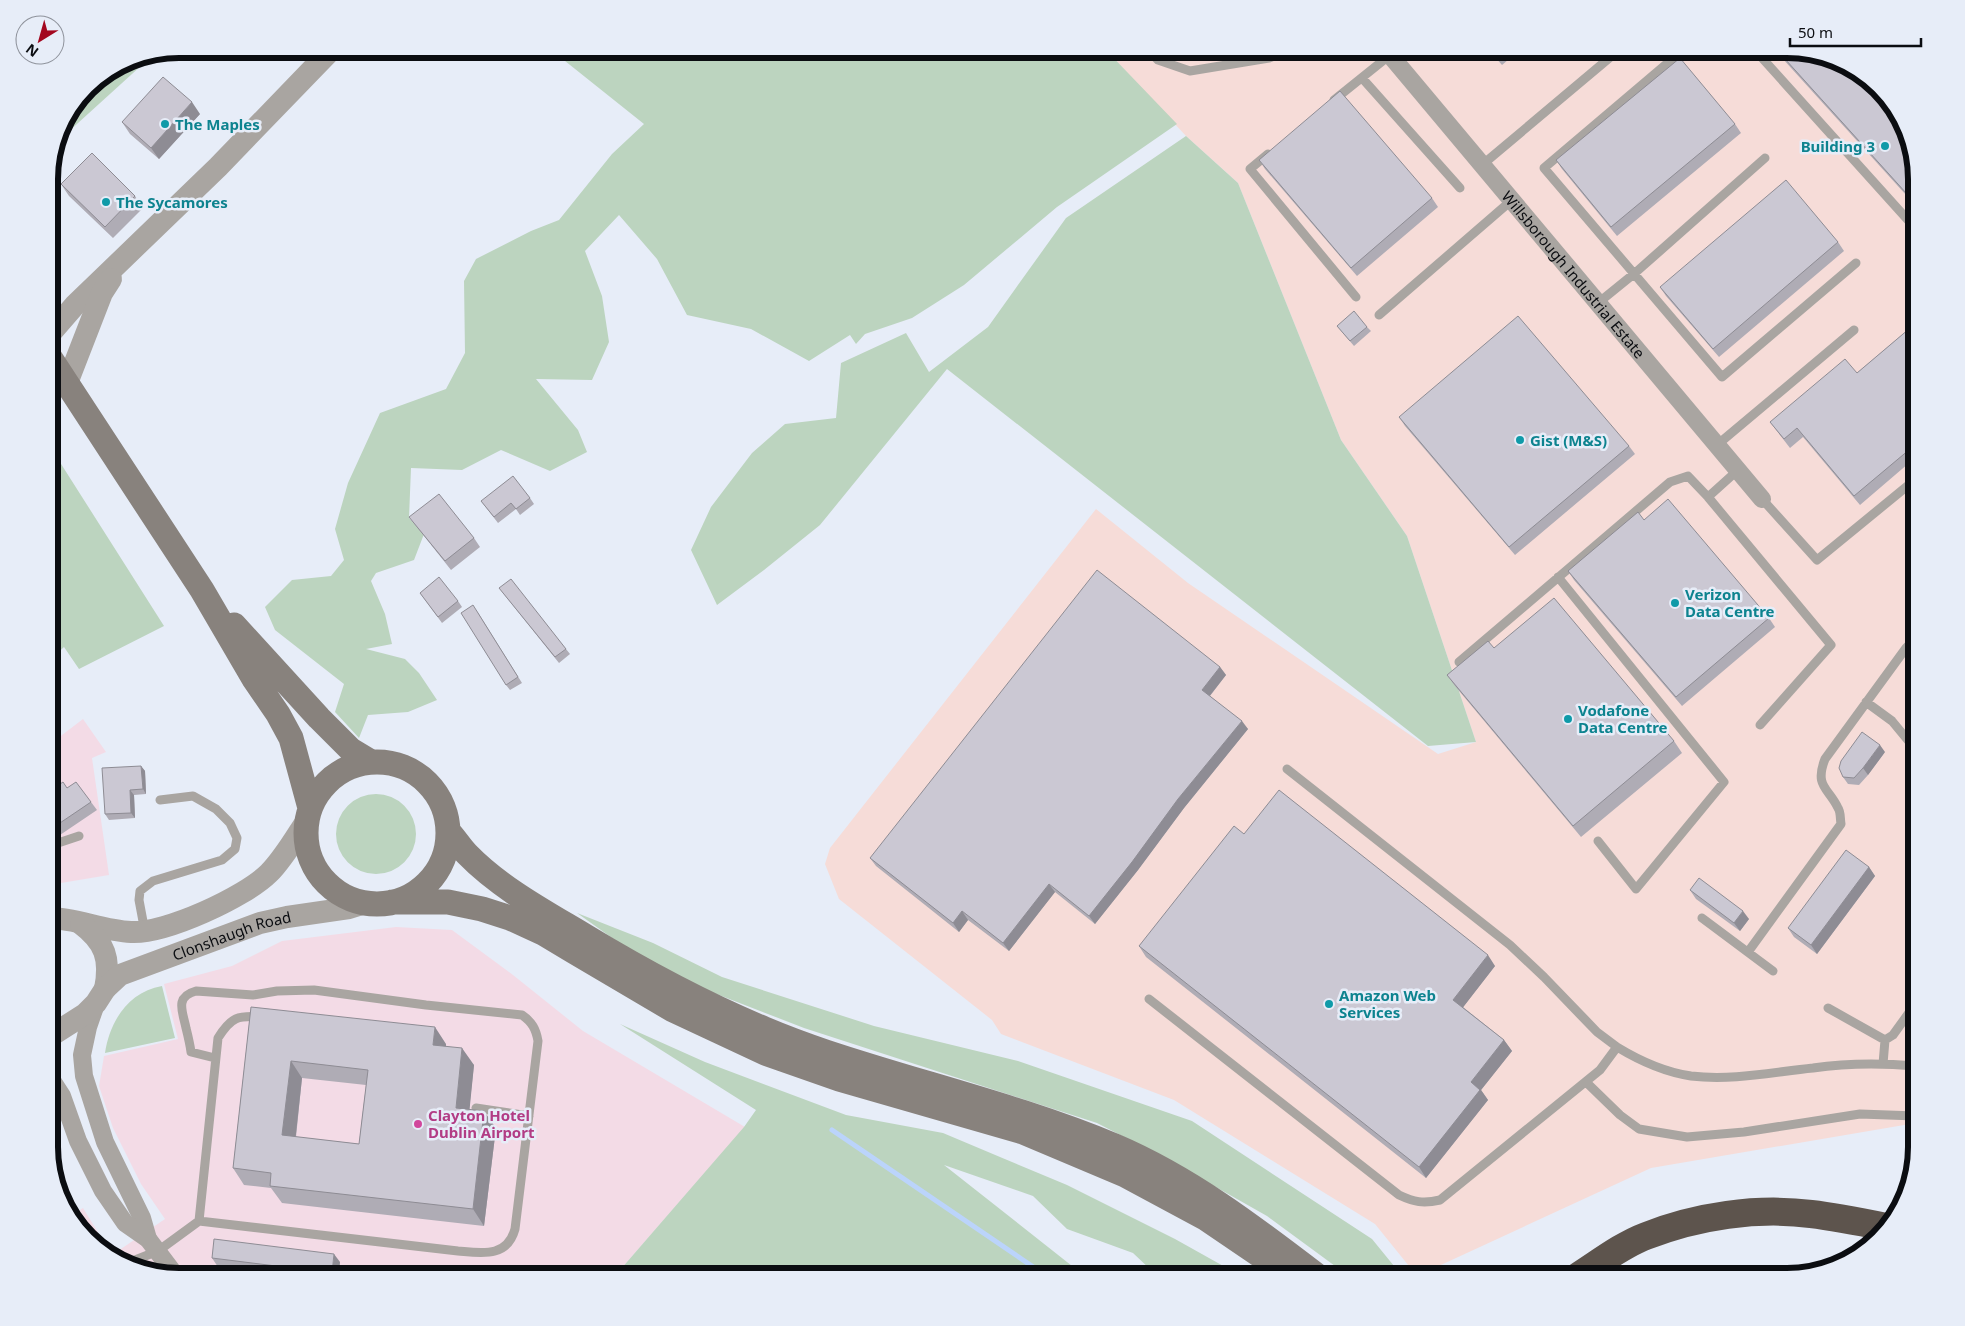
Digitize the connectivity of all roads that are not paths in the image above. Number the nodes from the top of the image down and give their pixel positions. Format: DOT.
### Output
graph roads {
  1 [pos="323,58"];
  2 [pos="1156,58"];
  3 [pos="1247,58"];
  4 [pos="1382,58"];
  5 [pos="1393,58"];
  6 [pos="1609,58"];
  7 [pos="1674,58"];
  8 [pos="1762,58"];
  9 [pos="1362,78"];
  10 [pos="1325,108"];
  11 [pos="1272,151"];
  12 [pos="1765,158"];
  13 [pos="1482,165"];
  14 [pos="1460,188"];
  15 [pos="1512,200"];
  16 [pos="1908,220"];
  17 [pos="124,256"];
  18 [pos="1856,263"];
  19 [pos="1635,273"];
  20 [pos="1356,297"];
  21 [pos="1598,303"];
  22 [pos="1378,315"];
  23 [pos="58,325"];
  24 [pos="1854,330"];
  25 [pos="58,369"];
  26 [pos="70,387"];
  27 [pos="1717,445"];
  28 [pos="1738,470"];
  29 [pos="1908,485"];
  30 [pos="1708,496"];
  31 [pos="1762,499"];
  32 [pos="1558,577"];
  33 [pos="202,590"];
  34 [pos="1908,646"];
  35 [pos="1459,662"];
  36 [pos="1866,702"];
  37 [pos="1760,725"];
  38 [pos="1908,740"];
  39 [pos="371,762"];
  40 [pos="1287,769"];
  41 [pos="160,800"];
  42 [pos="309,814"];
  43 [pos="448,830"];
  44 [pos="79,836"];
  45 [pos="1598,841"];
  46 [pos="58,843"];
  47 [pos="392,902"];
  48 [pos="365,903"];
  49 [pos="58,918"];
  50 [pos="1702,918"];
  51 [pos="81,924"];
  52 [pos="145,932"];
  53 [pos="1748,952"];
  54 [pos="1773,971"];
  55 [pos="100,996"];
  56 [pos="1149,999"];
  57 [pos="1828,1008"];
  58 [pos="1908,1014"];
  59 [pos="262,1017"];
  60 [pos="58,1031"];
  61 [pos="1885,1040"];
  62 [pos="1617,1047"];
  63 [pos="215,1058"];
  64 [pos="1883,1064"];
  65 [pos="1908,1066"];
  66 [pos="1586,1082"];
  67 [pos="58,1090"];
  68 [pos="476,1108"];
  69 [pos="529,1116"];
  70 [pos="1908,1116"];
  71 [pos="199,1222"];
  72 [pos="1878,1226"];
  73 [pos="153,1245"];
  74 [pos="133,1259"];
  75 [pos="170,1267"];
  76 [pos="1279,1268"];
  77 [pos="1307,1268"];
  78 [pos="1590,1268"];
  1 -- 17 [label="street"];
  2 -- 3 [label="lane"];
  4 -- 9 [label="lane"];
  5 -- 13 [label="street, Willsborough Industrial Estate"];
  6 -- 13 [label="lane"];
  7 -- 19 [label="lane"];
  8 -- 16 [label="lane"];
  9 -- 10 [label="lane"];
  9 -- 14 [label="lane"];
  11 -- 20 [label="lane"];
  12 -- 19 [label="lane"];
  13 -- 15 [label="street, Willsborough Industrial Estate"];
  15 -- 21 [label="street, Willsborough Industrial Estate"];
  15 -- 22 [label="lane"];
  17 -- 23 [label="street"];
  17 -- 26 [label="street"];
  18 -- 19 [label="lane"];
  19 -- 21 [label="lane"];
  21 -- 27 [label="street, Willsborough Industrial Estate"];
  24 -- 27 [label="lane"];
  25 -- 26 [label="main road"];
  26 -- 33 [label="main road"];
  27 -- 28 [label="street, Willsborough Industrial Estate"];
  28 -- 30 [label="lane"];
  28 -- 31 [label="street, Willsborough Industrial Estate"];
  29 -- 31 [label="lane"];
  30 -- 32 [label="lane"];
  30 -- 37 [label="lane"];
  32 -- 35 [label="lane"];
  32 -- 45 [label="lane"];
  33 -- 39 [label="main road"];
  33 -- 42 [label="main road"];
  34 -- 36 [label="lane"];
  36 -- 38 [label="lane"];
  36 -- 53 [label="lane"];
  39 -- 42 [label="main road"];
  39 -- 43 [label="main road"];
  40 -- 62 [label="lane"];
  41 -- 52 [label="lane"];
  42 -- 48 [label="main road"];
  42 -- 52 [label="street, Clonshaugh Road"];
  43 -- 47 [label="main road"];
  43 -- 77 [label="main road"];
  44 -- 46 [label="lane"];
  47 -- 48 [label="main road"];
  47 -- 76 [label="main road"];
  48 -- 55 [label="street, Clonshaugh Road"];
  49 -- 51 [label="street, Clonshaugh Road"];
  50 -- 53 [label="lane"];
  51 -- 52 [label="street, Clonshaugh Road"];
  51 -- 55 [label="street"];
  53 -- 54 [label="lane"];
  55 -- 60 [label="street, Clonshaugh Road"];
  55 -- 73 [label="street"];
  56 -- 66 [label="lane"];
  57 -- 61 [label="lane"];
  58 -- 61 [label="lane"];
  59 -- 63 [label="lane"];
  61 -- 64 [label="lane"];
  62 -- 64 [label="lane"];
  62 -- 66 [label="lane"];
  63 -- 69 [label="lane"];
  63 -- 71 [label="lane"];
  64 -- 65 [label="lane"];
  66 -- 70 [label="lane"];
  67 -- 73 [label="street"];
  68 -- 69 [label="lane"];
  69 -- 71 [label="lane"];
  71 -- 73 [label="lane"];
  72 -- 78 [label="highway"];
  73 -- 74 [label="lane"];
  73 -- 75 [label="street"];
}
